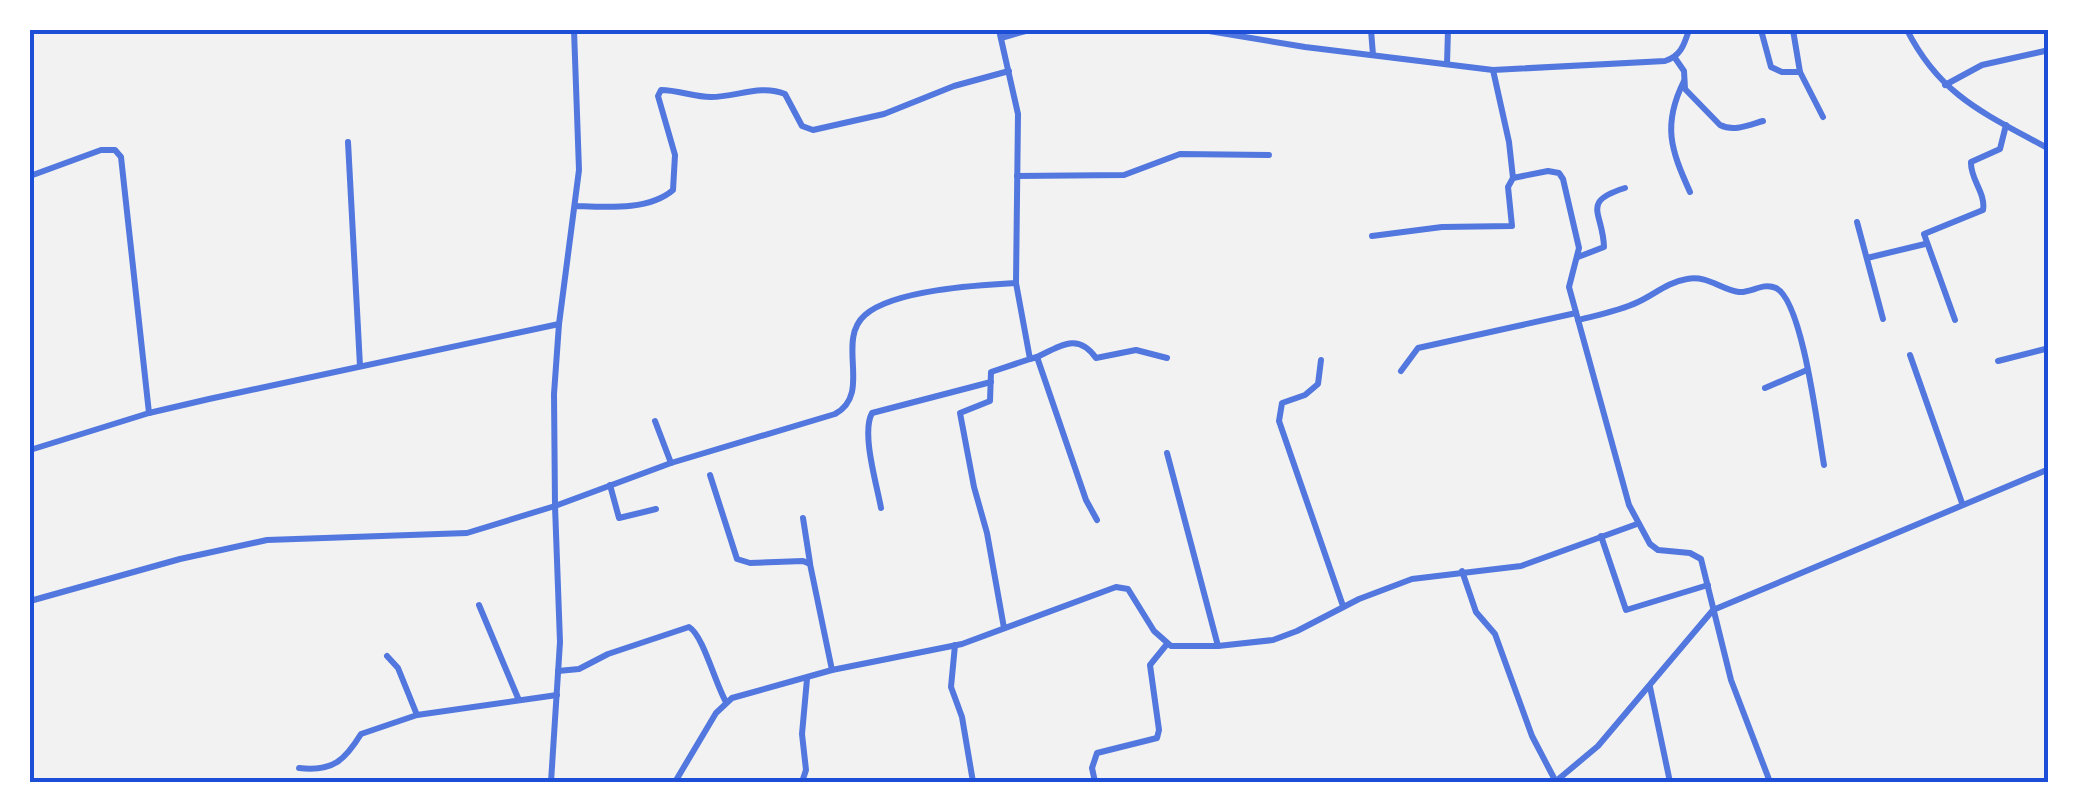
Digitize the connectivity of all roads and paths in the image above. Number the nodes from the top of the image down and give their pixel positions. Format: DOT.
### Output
graph roads {
  1 [pos="88,30"];
  2 [pos="96,30"];
  3 [pos="574,30"];
  4 [pos="1029,30"];
  5 [pos="1203,30"];
  6 [pos="1371,30"];
  7 [pos="1448,30"];
  8 [pos="1689,30"];
  9 [pos="1761,30"];
  10 [pos="1793,30"];
  11 [pos="1906,30"];
  12 [pos="1000,34"];
  13 [pos="2049,50"];
  14 [pos="1373,55"];
  15 [pos="1676,58"];
  16 [pos="1447,64"];
  17 [pos="1493,70"];
  18 [pos="1009,71"];
  19 [pos="1800,72"];
  20 [pos="1684,80"];
  21 [pos="1945,85"];
  22 [pos="1823,117"];
  23 [pos="1763,122"];
  24 [pos="2005,129"];
  25 [pos="348,142"];
  26 [pos="2049,149"];
  27 [pos="1269,155"];
  28 [pos="30,176"];
  29 [pos="1017,176"];
  30 [pos="1513,178"];
  31 [pos="1625,188"];
  32 [pos="1690,192"];
  33 [pos="575,206"];
  34 [pos="1858,222"];
  35 [pos="1372,236"];
  36 [pos="1925,244"];
  37 [pos="1578,256"];
  38 [pos="1867,258"];
  39 [pos="1016,283"];
  40 [pos="1578,317"];
  41 [pos="1884,318"];
  42 [pos="1956,320"];
  43 [pos="559,324"];
  44 [pos="2049,348"];
  45 [pos="1910,355"];
  46 [pos="1034,358"];
  47 [pos="1167,358"];
  48 [pos="1320,360"];
  49 [pos="1998,361"];
  50 [pos="360,366"];
  51 [pos="1401,370"];
  52 [pos="1807,370"];
  53 [pos="990,382"];
  54 [pos="1764,388"];
  55 [pos="149,413"];
  56 [pos="655,421"];
  57 [pos="30,450"];
  58 [pos="1168,453"];
  59 [pos="671,464"];
  60 [pos="1824,465"];
  61 [pos="2049,469"];
  62 [pos="710,475"];
  63 [pos="610,486"];
  64 [pos="1962,503"];
  65 [pos="555,506"];
  66 [pos="881,508"];
  67 [pos="656,509"];
  68 [pos="803,518"];
  69 [pos="1098,520"];
  70 [pos="1637,524"];
  71 [pos="1601,536"];
  72 [pos="810,564"];
  73 [pos="1462,572"];
  74 [pos="1708,585"];
  75 [pos="30,600"];
  76 [pos="479,605"];
  77 [pos="1343,606"];
  78 [pos="1712,610"];
  79 [pos="1004,628"];
  80 [pos="1168,644"];
  81 [pos="955,645"];
  82 [pos="1218,646"];
  83 [pos="387,656"];
  84 [pos="558,670"];
  85 [pos="832,670"];
  86 [pos="807,678"];
  87 [pos="1650,687"];
  88 [pos="557,695"];
  89 [pos="518,698"];
  90 [pos="726,702"];
  91 [pos="417,715"];
  92 [pos="299,768"];
  93 [pos="551,782"];
  94 [pos="676,782"];
  95 [pos="802,782"];
  96 [pos="973,782"];
  97 [pos="1095,782"];
  98 [pos="1556,782"];
  99 [pos="1670,782"];
  100 [pos="1770,782"];
  1 -- 2 [label="street"];
  3 -- 33 [label="street"];
  4 -- 12 [label="street"];
  5 -- 14 [label="street"];
  6 -- 14 [label="street"];
  7 -- 16 [label="street"];
  8 -- 15 [label="street"];
  9 -- 19 [label="street"];
  10 -- 19 [label="street"];
  11 -- 21 [label="street"];
  12 -- 18 [label="street"];
  13 -- 21 [label="street"];
  14 -- 16 [label="street"];
  15 -- 17 [label="street"];
  15 -- 20 [label="street"];
  16 -- 17 [label="street"];
  17 -- 30 [label="street"];
  18 -- 29 [label="street"];
  18 -- 33 [label="street"];
  19 -- 22 [label="street"];
  20 -- 23 [label="street"];
  20 -- 32 [label="street"];
  21 -- 24 [label="street"];
  24 -- 26 [label="street"];
  24 -- 36 [label="street"];
  25 -- 50 [label="street"];
  27 -- 29 [label="street"];
  28 -- 55 [label="street"];
  29 -- 39 [label="street"];
  30 -- 35 [label="street"];
  30 -- 37 [label="street"];
  31 -- 37 [label="street"];
  33 -- 43 [label="street"];
  34 -- 38 [label="street"];
  36 -- 38 [label="street"];
  36 -- 42 [label="street"];
  37 -- 40 [label="street"];
  38 -- 41 [label="street"];
  39 -- 46 [label="street"];
  39 -- 59 [label="street"];
  40 -- 51 [label="street"];
  40 -- 52 [label="street"];
  40 -- 70 [label="street"];
  43 -- 50 [label="street"];
  43 -- 65 [label="street"];
  44 -- 49 [label="street"];
  45 -- 64 [label="street"];
  46 -- 47 [label="street"];
  46 -- 53 [label="street"];
  46 -- 69 [label="street"];
  48 -- 77 [label="street"];
  50 -- 55 [label="street"];
  52 -- 54 [label="street"];
  52 -- 60 [label="street"];
  53 -- 66 [label="street"];
  53 -- 79 [label="street"];
  55 -- 57 [label="street"];
  56 -- 59 [label="street"];
  58 -- 82 [label="street"];
  59 -- 63 [label="street"];
  61 -- 64 [label="street"];
  62 -- 72 [label="street"];
  63 -- 65 [label="street"];
  63 -- 67 [label="street"];
  64 -- 78 [label="street"];
  65 -- 75 [label="street"];
  65 -- 84 [label="street"];
  68 -- 72 [label="street"];
  70 -- 71 [label="street"];
  70 -- 74 [label="street"];
  71 -- 73 [label="street"];
  71 -- 74 [label="street"];
  72 -- 85 [label="street"];
  73 -- 77 [label="street"];
  73 -- 98 [label="street"];
  74 -- 78 [label="street"];
  76 -- 89 [label="street"];
  77 -- 82 [label="street"];
  78 -- 87 [label="street"];
  78 -- 100 [label="street"];
  79 -- 80 [label="street"];
  79 -- 81 [label="street"];
  80 -- 82 [label="street"];
  80 -- 97 [label="street"];
  81 -- 85 [label="street"];
  81 -- 96 [label="street"];
  83 -- 91 [label="street"];
  84 -- 88 [label="street"];
  84 -- 90 [label="street"];
  85 -- 86 [label="street"];
  86 -- 90 [label="street"];
  86 -- 95 [label="street"];
  87 -- 98 [label="street"];
  87 -- 99 [label="street"];
  88 -- 89 [label="street"];
  88 -- 93 [label="street"];
  89 -- 91 [label="street"];
  90 -- 94 [label="street"];
  91 -- 92 [label="street"];
}
